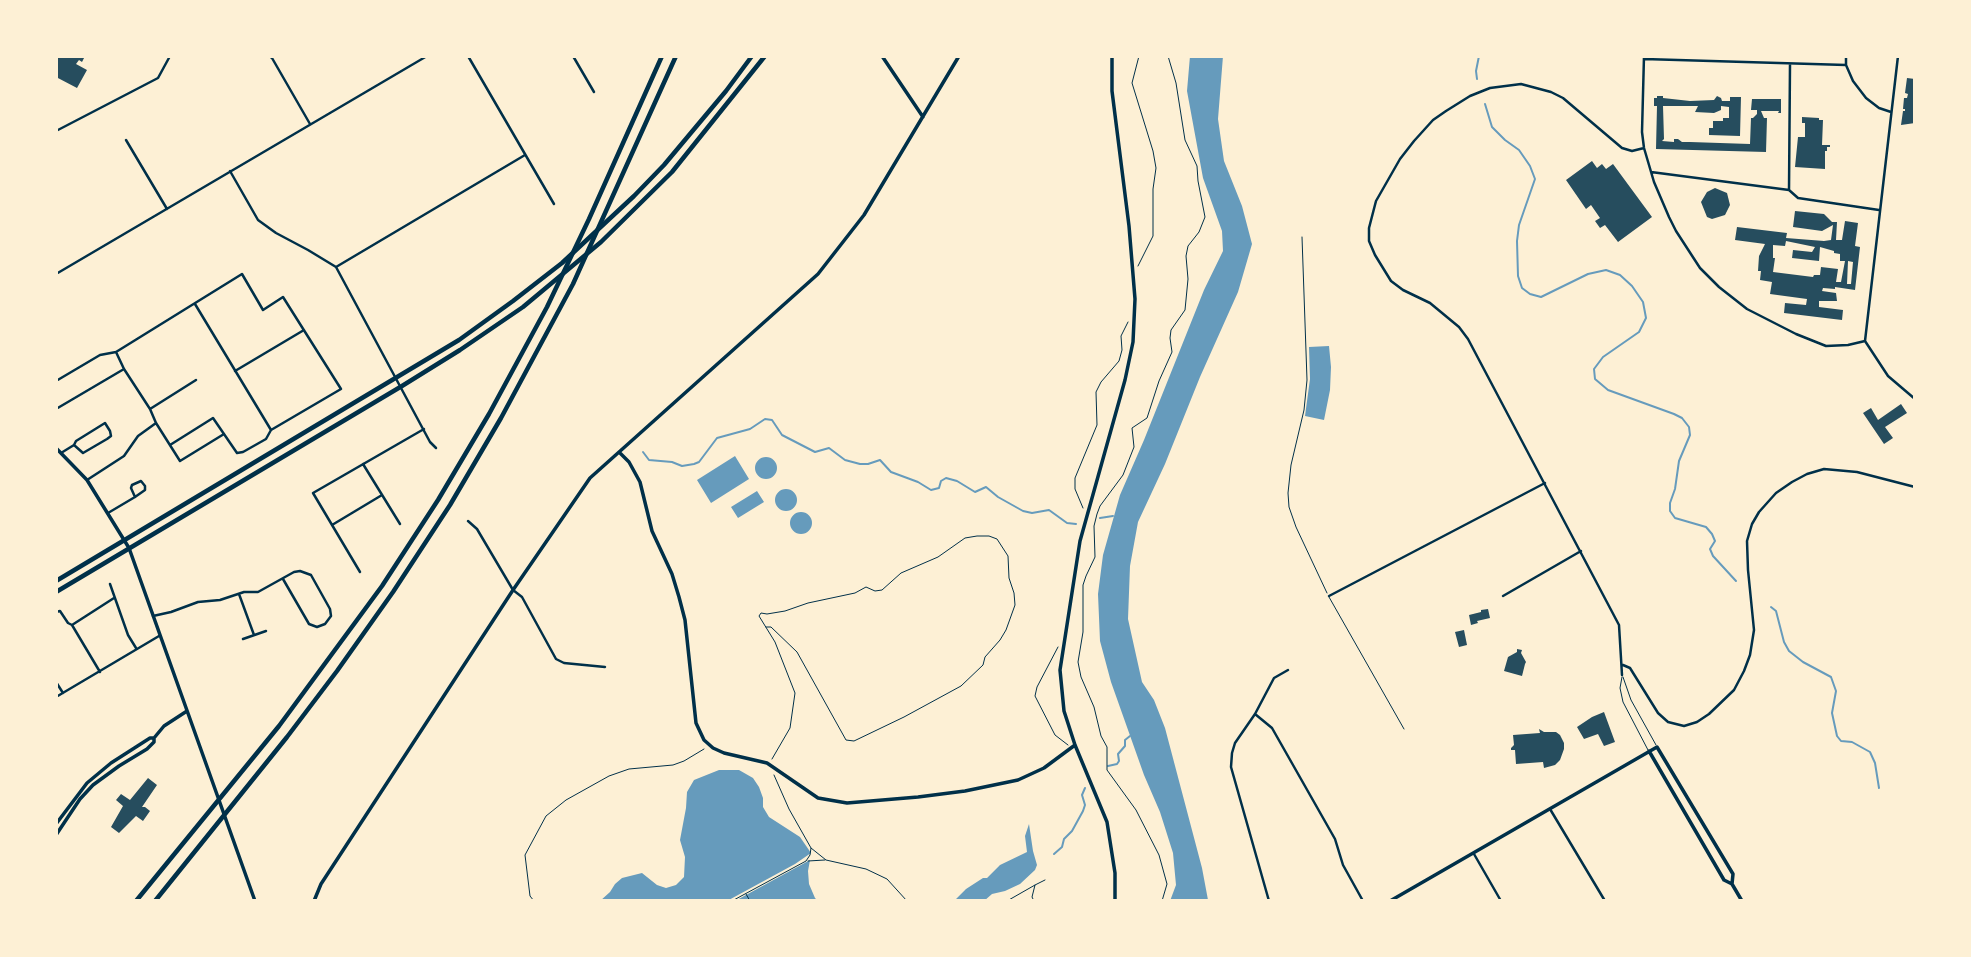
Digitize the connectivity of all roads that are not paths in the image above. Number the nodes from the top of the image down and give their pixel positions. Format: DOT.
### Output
graph roads {
  1 [pos="170,56"];
  2 [pos="269,56"];
  3 [pos="427,56"];
  4 [pos="468,56"];
  5 [pos="573,56"];
  6 [pos="662,56"];
  7 [pos="676,56"];
  8 [pos="752,56"];
  9 [pos="765,56"];
  10 [pos="882,56"];
  11 [pos="960,56"];
  12 [pos="1112,56"];
  13 [pos="1846,56"];
  14 [pos="1898,56"];
  15 [pos="1644,57"];
  16 [pos="1790,63"];
  17 [pos="1846,65"];
  18 [pos="594,92"];
  19 [pos="1891,112"];
  20 [pos="923,117"];
  21 [pos="310,124"];
  22 [pos="56,131"];
  23 [pos="126,140"];
  24 [pos="1644,148"];
  25 [pos="525,155"];
  26 [pos="230,171"];
  27 [pos="1651,172"];
  28 [pos="1788,190"];
  29 [pos="554,204"];
  30 [pos="167,209"];
  31 [pos="1880,211"];
  32 [pos="1302,237"];
  33 [pos="336,267"];
  34 [pos="56,274"];
  35 [pos="195,304"];
  36 [pos="304,330"];
  37 [pos="1865,341"];
  38 [pos="116,352"];
  39 [pos="124,369"];
  40 [pos="235,371"];
  41 [pos="396,378"];
  42 [pos="196,380"];
  43 [pos="56,381"];
  44 [pos="402,386"];
  45 [pos="1915,399"];
  46 [pos="56,409"];
  47 [pos="150,409"];
  48 [pos="156,424"];
  49 [pos="424,429"];
  50 [pos="271,430"];
  51 [pos="224,434"];
  52 [pos="75,445"];
  53 [pos="170,445"];
  54 [pos="436,448"];
  55 [pos="56,449"];
  56 [pos="619,452"];
  57 [pos="61,453"];
  58 [pos="363,464"];
  59 [pos="87,480"];
  60 [pos="1545,483"];
  61 [pos="1915,487"];
  62 [pos="382,495"];
  63 [pos="135,497"];
  64 [pos="108,513"];
  65 [pos="468,522"];
  66 [pos="400,524"];
  67 [pos="332,525"];
  68 [pos="124,541"];
  69 [pos="129,548"];
  70 [pos="1581,551"];
  71 [pos="360,572"];
  72 [pos="283,579"];
  73 [pos="56,581"];
  74 [pos="110,583"];
  75 [pos="513,590"];
  76 [pos="56,592"];
  77 [pos="239,594"];
  78 [pos="1329,596"];
  79 [pos="1503,596"];
  80 [pos="114,598"];
  81 [pos="56,612"];
  82 [pos="153,616"];
  83 [pos="72,625"];
  84 [pos="266,631"];
  85 [pos="254,635"];
  86 [pos="159,636"];
  87 [pos="243,639"];
  88 [pos="137,649"];
  89 [pos="1622,665"];
  90 [pos="605,667"];
  91 [pos="1288,670"];
  92 [pos="100,672"];
  93 [pos="1622,675"];
  94 [pos="56,682"];
  95 [pos="63,693"];
  96 [pos="56,697"];
  97 [pos="187,711"];
  98 [pos="1255,714"];
  99 [pos="1404,729"];
  100 [pos="154,738"];
  101 [pos="1075,745"];
  102 [pos="1657,747"];
  103 [pos="1649,751"];
  104 [pos="1550,809"];
  105 [pos="56,824"];
  106 [pos="56,835"];
  107 [pos="1474,853"];
  108 [pos="1732,884"];
  109 [pos="136,901"];
  110 [pos="155,901"];
  111 [pos="255,901"];
  112 [pos="314,901"];
  113 [pos="1115,901"];
  114 [pos="1269,901"];
  115 [pos="1363,901"];
  116 [pos="1390,901"];
  117 [pos="1502,901"];
  118 [pos="1605,901"];
  119 [pos="1742,901"];
  1 -- 22 [label="street"];
  2 -- 21 [label="street"];
  3 -- 21 [label="street"];
  4 -- 25 [label="street"];
  5 -- 18 [label="street"];
  6 -- 109 [label="main road"];
  7 -- 110 [label="main road"];
  8 -- 41 [label="main road"];
  9 -- 44 [label="main road"];
  10 -- 20 [label="street"];
  11 -- 20 [label="street"];
  12 -- 101 [label="street"];
  13 -- 17 [label="street"];
  14 -- 19 [label="street"];
  15 -- 16 [label="street"];
  15 -- 24 [label="street"];
  16 -- 17 [label="street"];
  16 -- 28 [label="street"];
  17 -- 19 [label="street"];
  19 -- 31 [label="street"];
  20 -- 56 [label="street"];
  21 -- 26 [label="street"];
  23 -- 30 [label="street"];
  24 -- 27 [label="street"];
  24 -- 60 [label="street"];
  25 -- 29 [label="street"];
  25 -- 33 [label="street"];
  26 -- 30 [label="street"];
  26 -- 33 [label="street"];
  27 -- 28 [label="street"];
  27 -- 37 [label="street"];
  28 -- 31 [label="street"];
  30 -- 34 [label="street"];
  31 -- 37 [label="street"];
  32 -- 78 [label="lane"];
  33 -- 41 [label="street"];
  35 -- 36 [label="street"];
  35 -- 38 [label="street"];
  35 -- 40 [label="street"];
  36 -- 40 [label="street"];
  36 -- 50 [label="street"];
  37 -- 45 [label="street"];
  38 -- 39 [label="street"];
  38 -- 43 [label="street"];
  39 -- 46 [label="street"];
  39 -- 47 [label="street"];
  40 -- 50 [label="street"];
  41 -- 44 [label="street"];
  41 -- 68 [label="main road"];
  42 -- 47 [label="street"];
  44 -- 49 [label="street"];
  44 -- 69 [label="main road"];
  47 -- 48 [label="street"];
  48 -- 53 [label="street"];
  48 -- 59 [label="street"];
  49 -- 54 [label="street"];
  49 -- 58 [label="street"];
  50 -- 51 [label="street"];
  51 -- 53 [label="street"];
  51 -- 53 [label="street"];
  52 -- 52 [label="street"];
  52 -- 57 [label="street"];
  55 -- 57 [label="street"];
  56 -- 75 [label="street"];
  56 -- 101 [label="street"];
  57 -- 59 [label="street"];
  58 -- 62 [label="street"];
  58 -- 67 [label="street"];
  59 -- 64 [label="street"];
  60 -- 70 [label="street"];
  60 -- 78 [label="street"];
  61 -- 89 [label="street"];
  62 -- 66 [label="street"];
  62 -- 67 [label="street"];
  63 -- 63 [label="street"];
  63 -- 64 [label="street"];
  64 -- 68 [label="street"];
  65 -- 75 [label="street"];
  67 -- 71 [label="street"];
  68 -- 69 [label="street"];
  68 -- 73 [label="main road"];
  69 -- 76 [label="main road"];
  69 -- 82 [label="street"];
  70 -- 79 [label="street"];
  70 -- 89 [label="street"];
  72 -- 72 [label="street"];
  72 -- 77 [label="street"];
  74 -- 80 [label="street"];
  75 -- 90 [label="street"];
  75 -- 112 [label="street"];
  77 -- 82 [label="street"];
  77 -- 85 [label="street"];
  78 -- 99 [label="lane"];
  80 -- 83 [label="street"];
  80 -- 88 [label="street"];
  81 -- 83 [label="street"];
  82 -- 86 [label="street"];
  83 -- 92 [label="street"];
  84 -- 85 [label="street"];
  85 -- 87 [label="street"];
  86 -- 88 [label="street"];
  86 -- 97 [label="street"];
  88 -- 92 [label="street"];
  89 -- 93 [label="street"];
  91 -- 98 [label="street"];
  92 -- 95 [label="street"];
  93 -- 102 [label="lane"];
  93 -- 103 [label="lane"];
  94 -- 95 [label="street"];
  95 -- 96 [label="street"];
  97 -- 100 [label="street"];
  97 -- 111 [label="street"];
  98 -- 114 [label="street"];
  98 -- 115 [label="street"];
  100 -- 105 [label="street"];
  100 -- 106 [label="street"];
  101 -- 113 [label="street"];
  102 -- 103 [label="street"];
  102 -- 108 [label="street"];
  103 -- 104 [label="street"];
  103 -- 108 [label="street"];
  104 -- 107 [label="street"];
  104 -- 118 [label="street"];
  107 -- 116 [label="street"];
  107 -- 117 [label="street"];
  108 -- 119 [label="street"];
}
